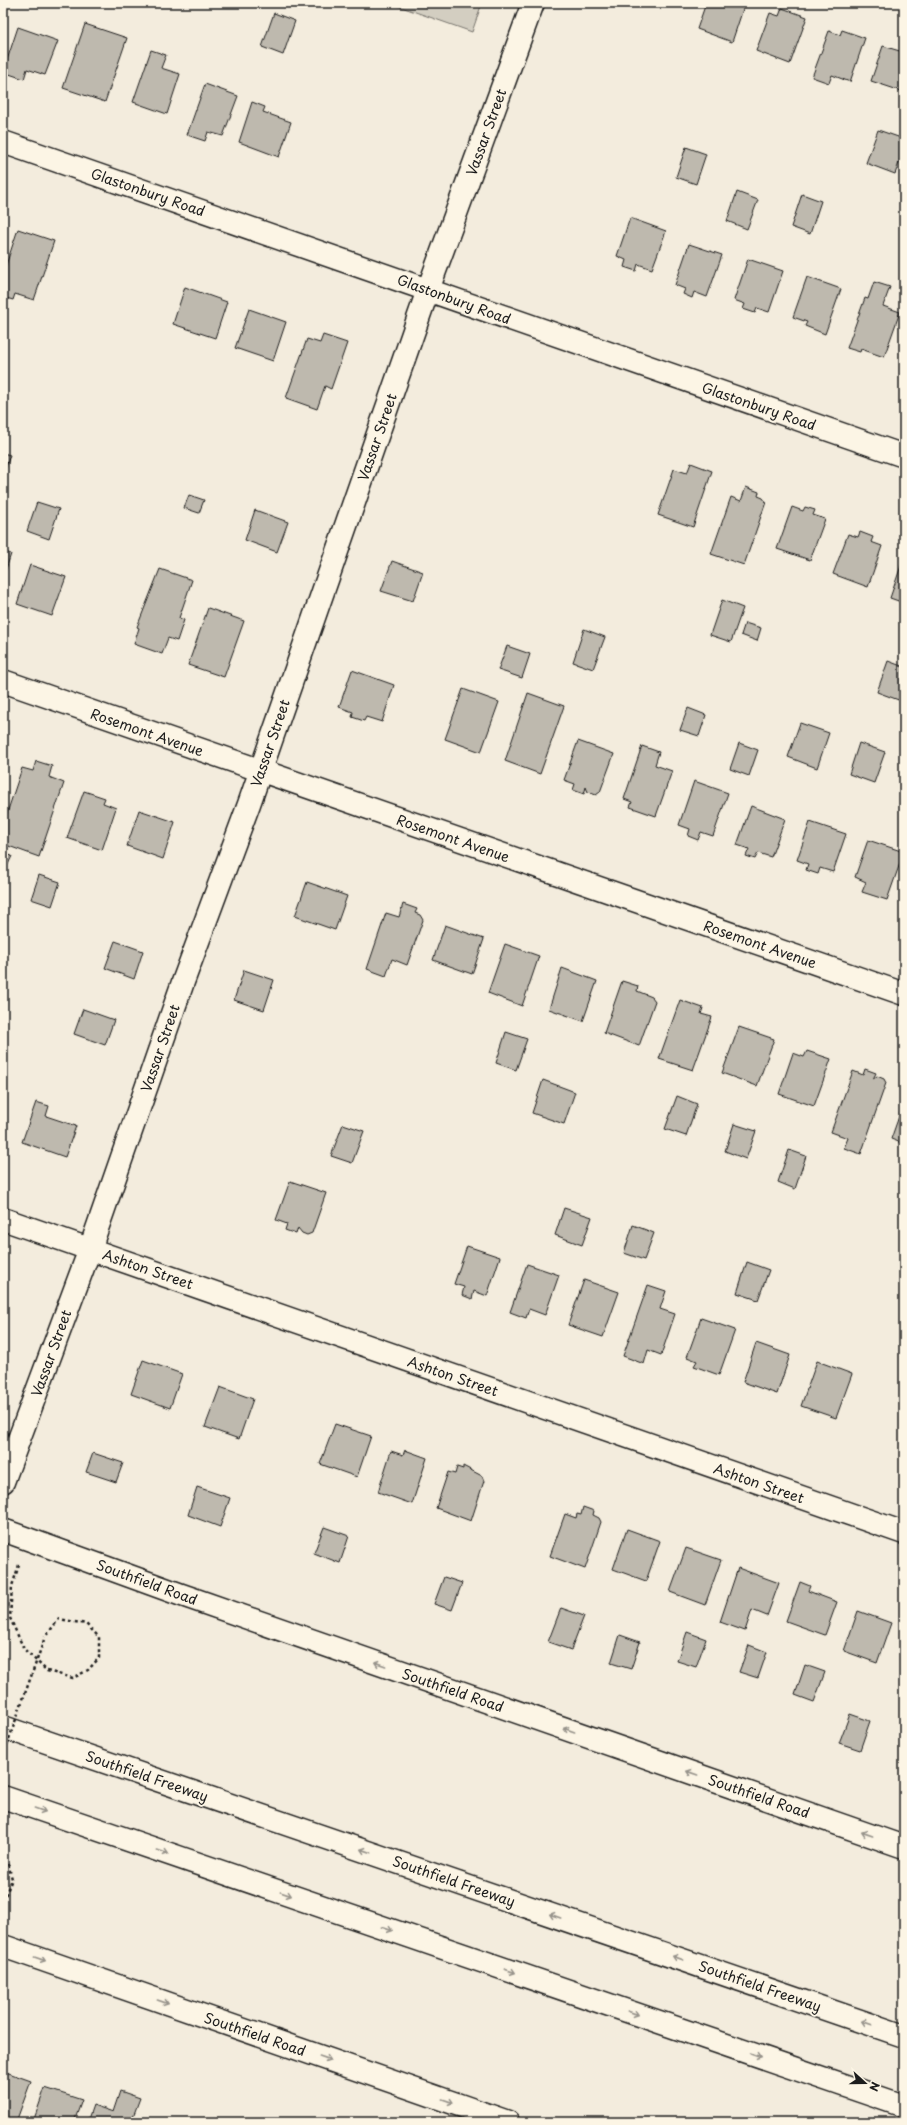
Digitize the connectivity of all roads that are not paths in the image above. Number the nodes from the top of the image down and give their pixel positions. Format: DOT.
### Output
graph roads {
  1 [pos="533,3"];
  2 [pos="3,142"];
  3 [pos="428,290"];
  4 [pos="904,456"];
  5 [pos="3,681"];
  6 [pos="260,771"];
  7 [pos="904,994"];
  8 [pos="3,1219"];
  9 [pos="90,1249"];
  10 [pos="3,1482"];
  11 [pos="3,1530"];
  12 [pos="904,1533"];
  13 [pos="3,1727"];
  14 [pos="3,1797"];
  15 [pos="904,1847"];
  16 [pos="3,1946"];
  17 [pos="904,2036"];
  18 [pos="904,2106"];
  19 [pos="508,2122"];
  1 -- 3 [label="main road, Vassar Street"];
  2 -- 3 [label="main road, Glastonbury Road"];
  3 -- 4 [label="main road, Glastonbury Road"];
  3 -- 6 [label="main road, Vassar Street"];
  5 -- 6 [label="main road, Rosemont Avenue"];
  6 -- 7 [label="main road, Rosemont Avenue"];
  6 -- 9 [label="main road, Vassar Street"];
  8 -- 9 [label="main road, Ashton Street"];
  9 -- 10 [label="main road, Vassar Street"];
  9 -- 12 [label="main road, Ashton Street"];
  15 -- 11 [label="main road, Southfield Road, one-way"];
  17 -- 13 [label="main road, Southfield Freeway, one-way"];
  14 -- 18 [label="main road, one-way"];
  16 -- 19 [label="main road, Southfield Road, one-way"];
}
